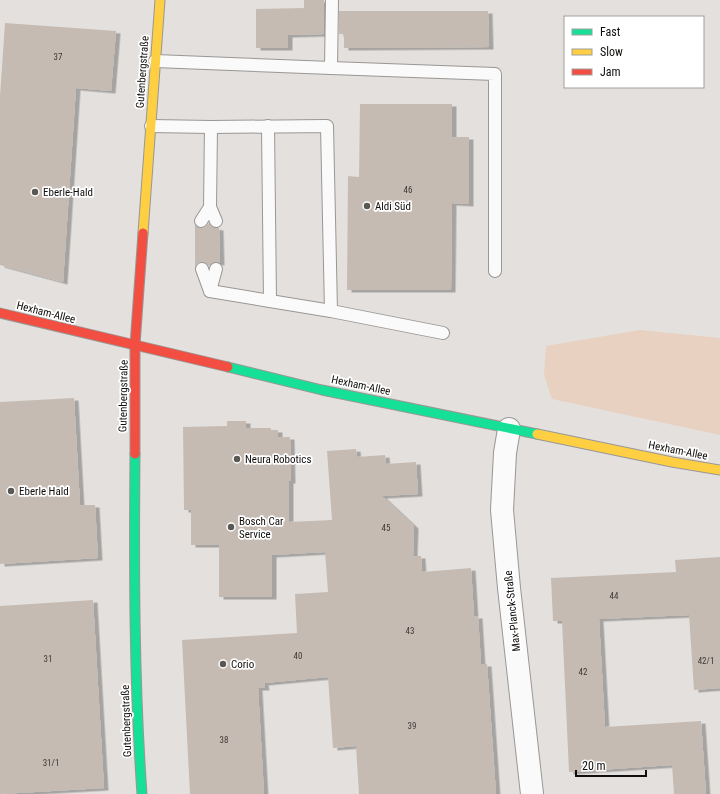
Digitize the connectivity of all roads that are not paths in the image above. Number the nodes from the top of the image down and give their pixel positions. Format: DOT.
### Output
graph roads {
  1 [pos="160,0"];
  2 [pos="332,0"];
  3 [pos="155,61"];
  4 [pos="331,68"];
  5 [pos="151,126"];
  6 [pos="268,126"];
  7 [pos="211,127"];
  8 [pos="210,207"];
  9 [pos="201,221"];
  10 [pos="216,221"];
  11 [pos="202,269"];
  12 [pos="216,269"];
  13 [pos="495,271"];
  14 [pos="210,291"];
  15 [pos="270,301"];
  16 [pos="331,311"];
  17 [pos="0,313"];
  18 [pos="443,333"];
  19 [pos="135,345"];
  20 [pos="509,428"];
  21 [pos="720,470"];
  22 [pos="142,794"];
  23 [pos="532,794"];
  1 -- 3 [label="street, Gutenbergstraße"];
  2 -- 4 [label="lane"];
  3 -- 4 [label="lane"];
  3 -- 5 [label="street, Gutenbergstraße"];
  4 -- 13 [label="lane"];
  5 -- 7 [label="lane"];
  5 -- 19 [label="street, Gutenbergstraße"];
  6 -- 7 [label="lane"];
  6 -- 15 [label="lane"];
  6 -- 16 [label="lane"];
  7 -- 8 [label="lane"];
  8 -- 9 [label="lane"];
  8 -- 10 [label="lane"];
  11 -- 14 [label="lane"];
  12 -- 14 [label="lane"];
  14 -- 15 [label="lane"];
  15 -- 16 [label="lane"];
  16 -- 18 [label="lane"];
  17 -- 19 [label="street, Hexham-Allee"];
  19 -- 20 [label="street, Hexham-Allee"];
  19 -- 22 [label="street, Gutenbergstraße"];
  20 -- 21 [label="street, Hexham-Allee"];
  20 -- 23 [label="street, Max-Planck-Straße"];
}
